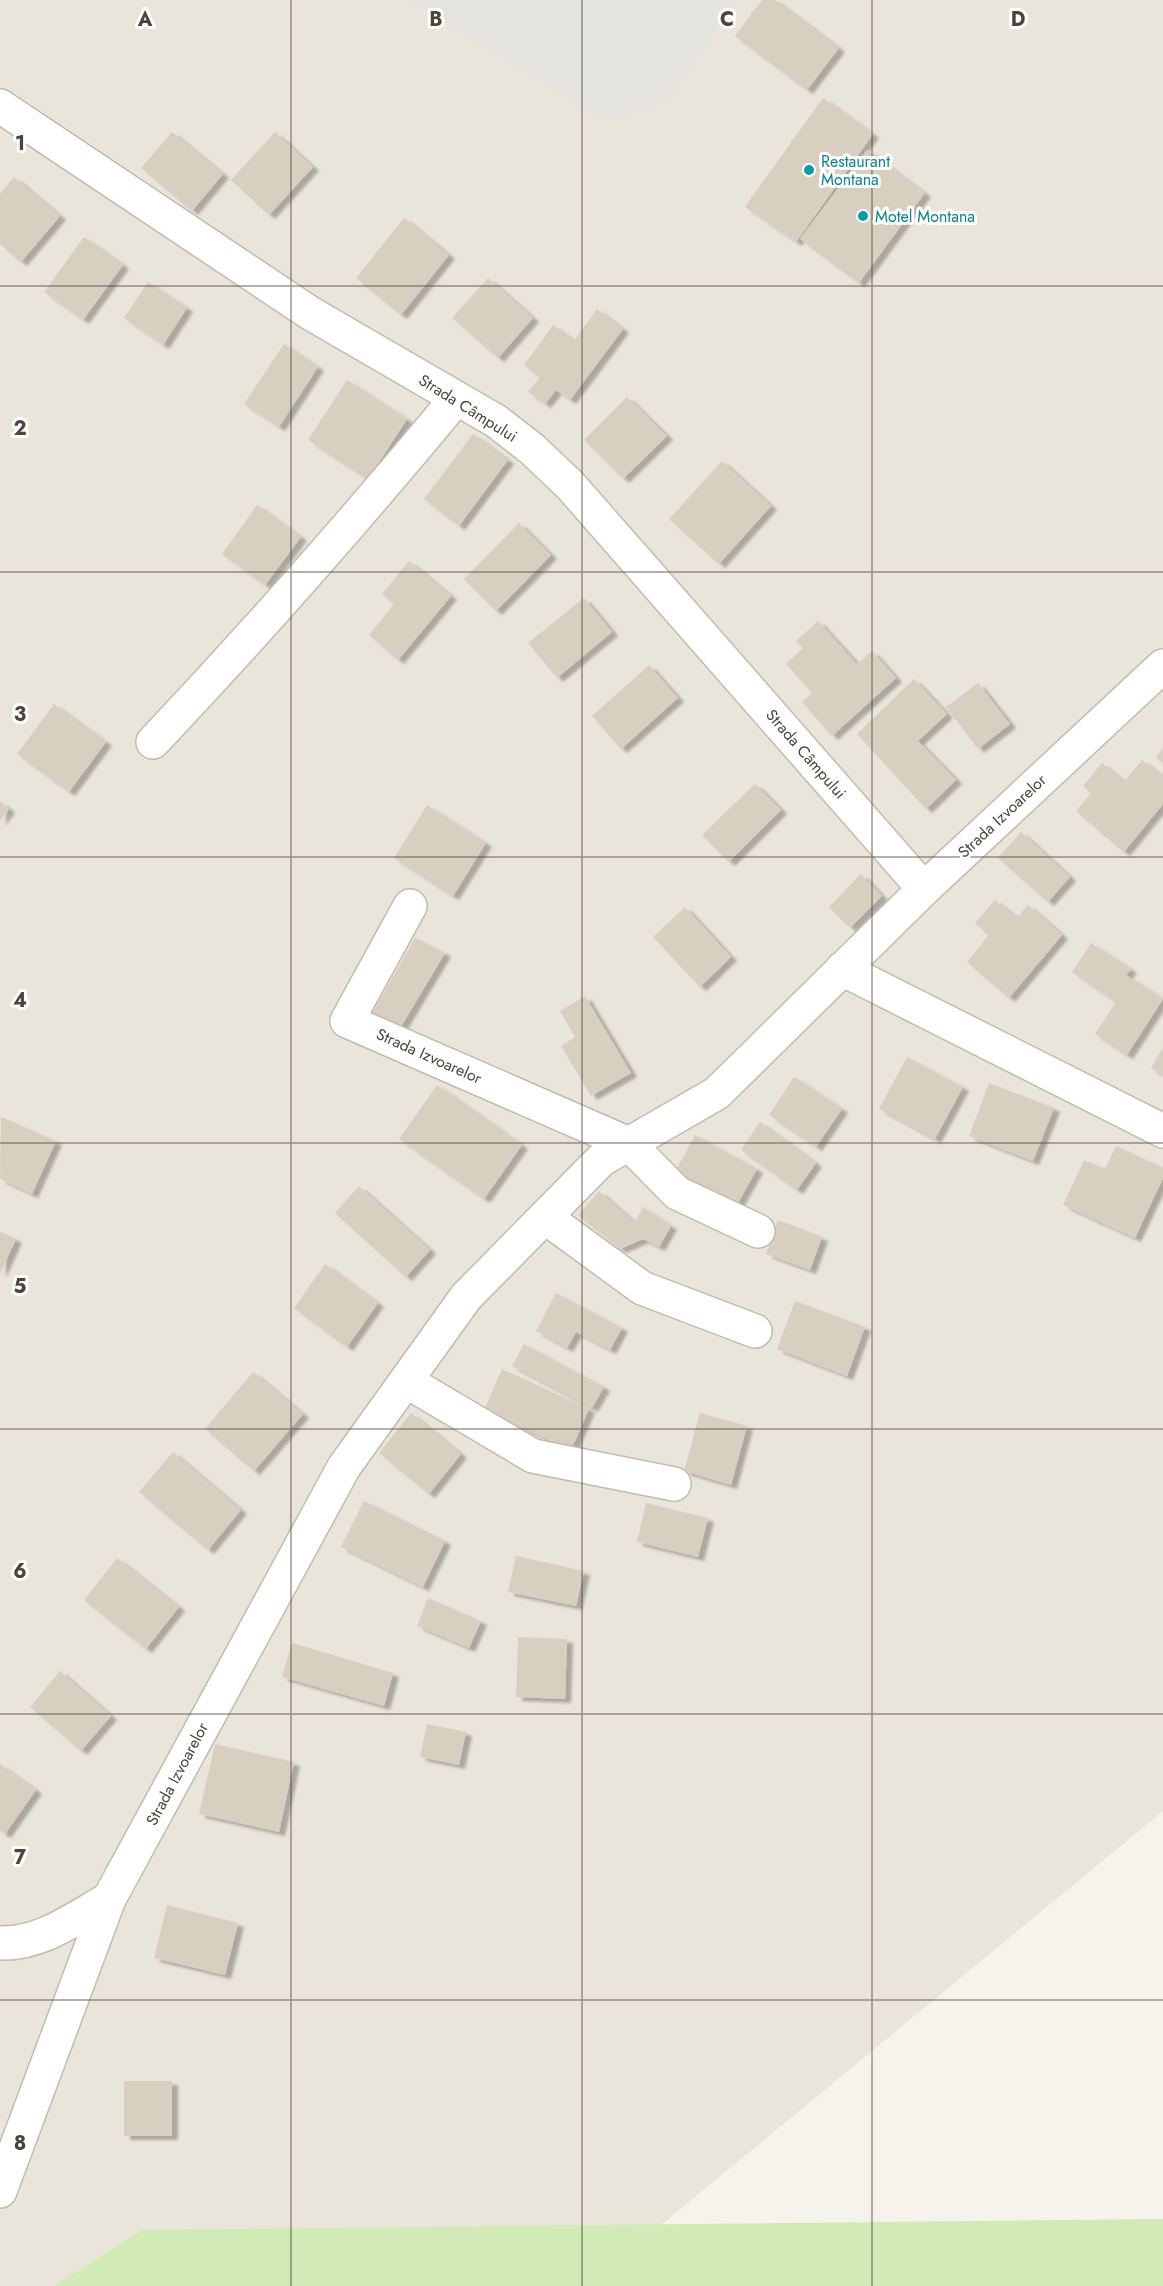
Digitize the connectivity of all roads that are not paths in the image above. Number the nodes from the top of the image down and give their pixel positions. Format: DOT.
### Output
graph roads {
  1 [pos="0,106"];
  2 [pos="456,399"];
  3 [pos="1163,666"];
  4 [pos="153,742"];
  5 [pos="924,889"];
  6 [pos="410,906"];
  7 [pos="842,969"];
  8 [pos="1163,1131"];
  9 [pos="629,1144"];
  10 [pos="544,1217"];
  11 [pos="758,1232"];
  12 [pos="754,1331"];
  13 [pos="406,1381"];
  14 [pos="674,1484"];
  15 [pos="109,1899"];
  16 [pos="0,1943"];
  17 [pos="0,2191"];
  1 -- 2 [label="street, Strada Câmpului"];
  2 -- 4 [label="street"];
  2 -- 5 [label="street, Strada Câmpului"];
  3 -- 5 [label="street, Strada Izvoarelor"];
  5 -- 7 [label="street, Strada Izvoarelor"];
  6 -- 9 [label="street, Strada Izvoarelor"];
  7 -- 8 [label="street"];
  7 -- 9 [label="street, Strada Izvoarelor"];
  9 -- 10 [label="street, Strada Izvoarelor"];
  9 -- 11 [label="street, Strada Izvoarelor"];
  10 -- 12 [label="street"];
  10 -- 13 [label="street, Strada Izvoarelor"];
  13 -- 14 [label="street"];
  13 -- 15 [label="street, Strada Izvoarelor"];
  15 -- 16 [label="street"];
  15 -- 17 [label="street, Strada Izvoarelor"];
}
